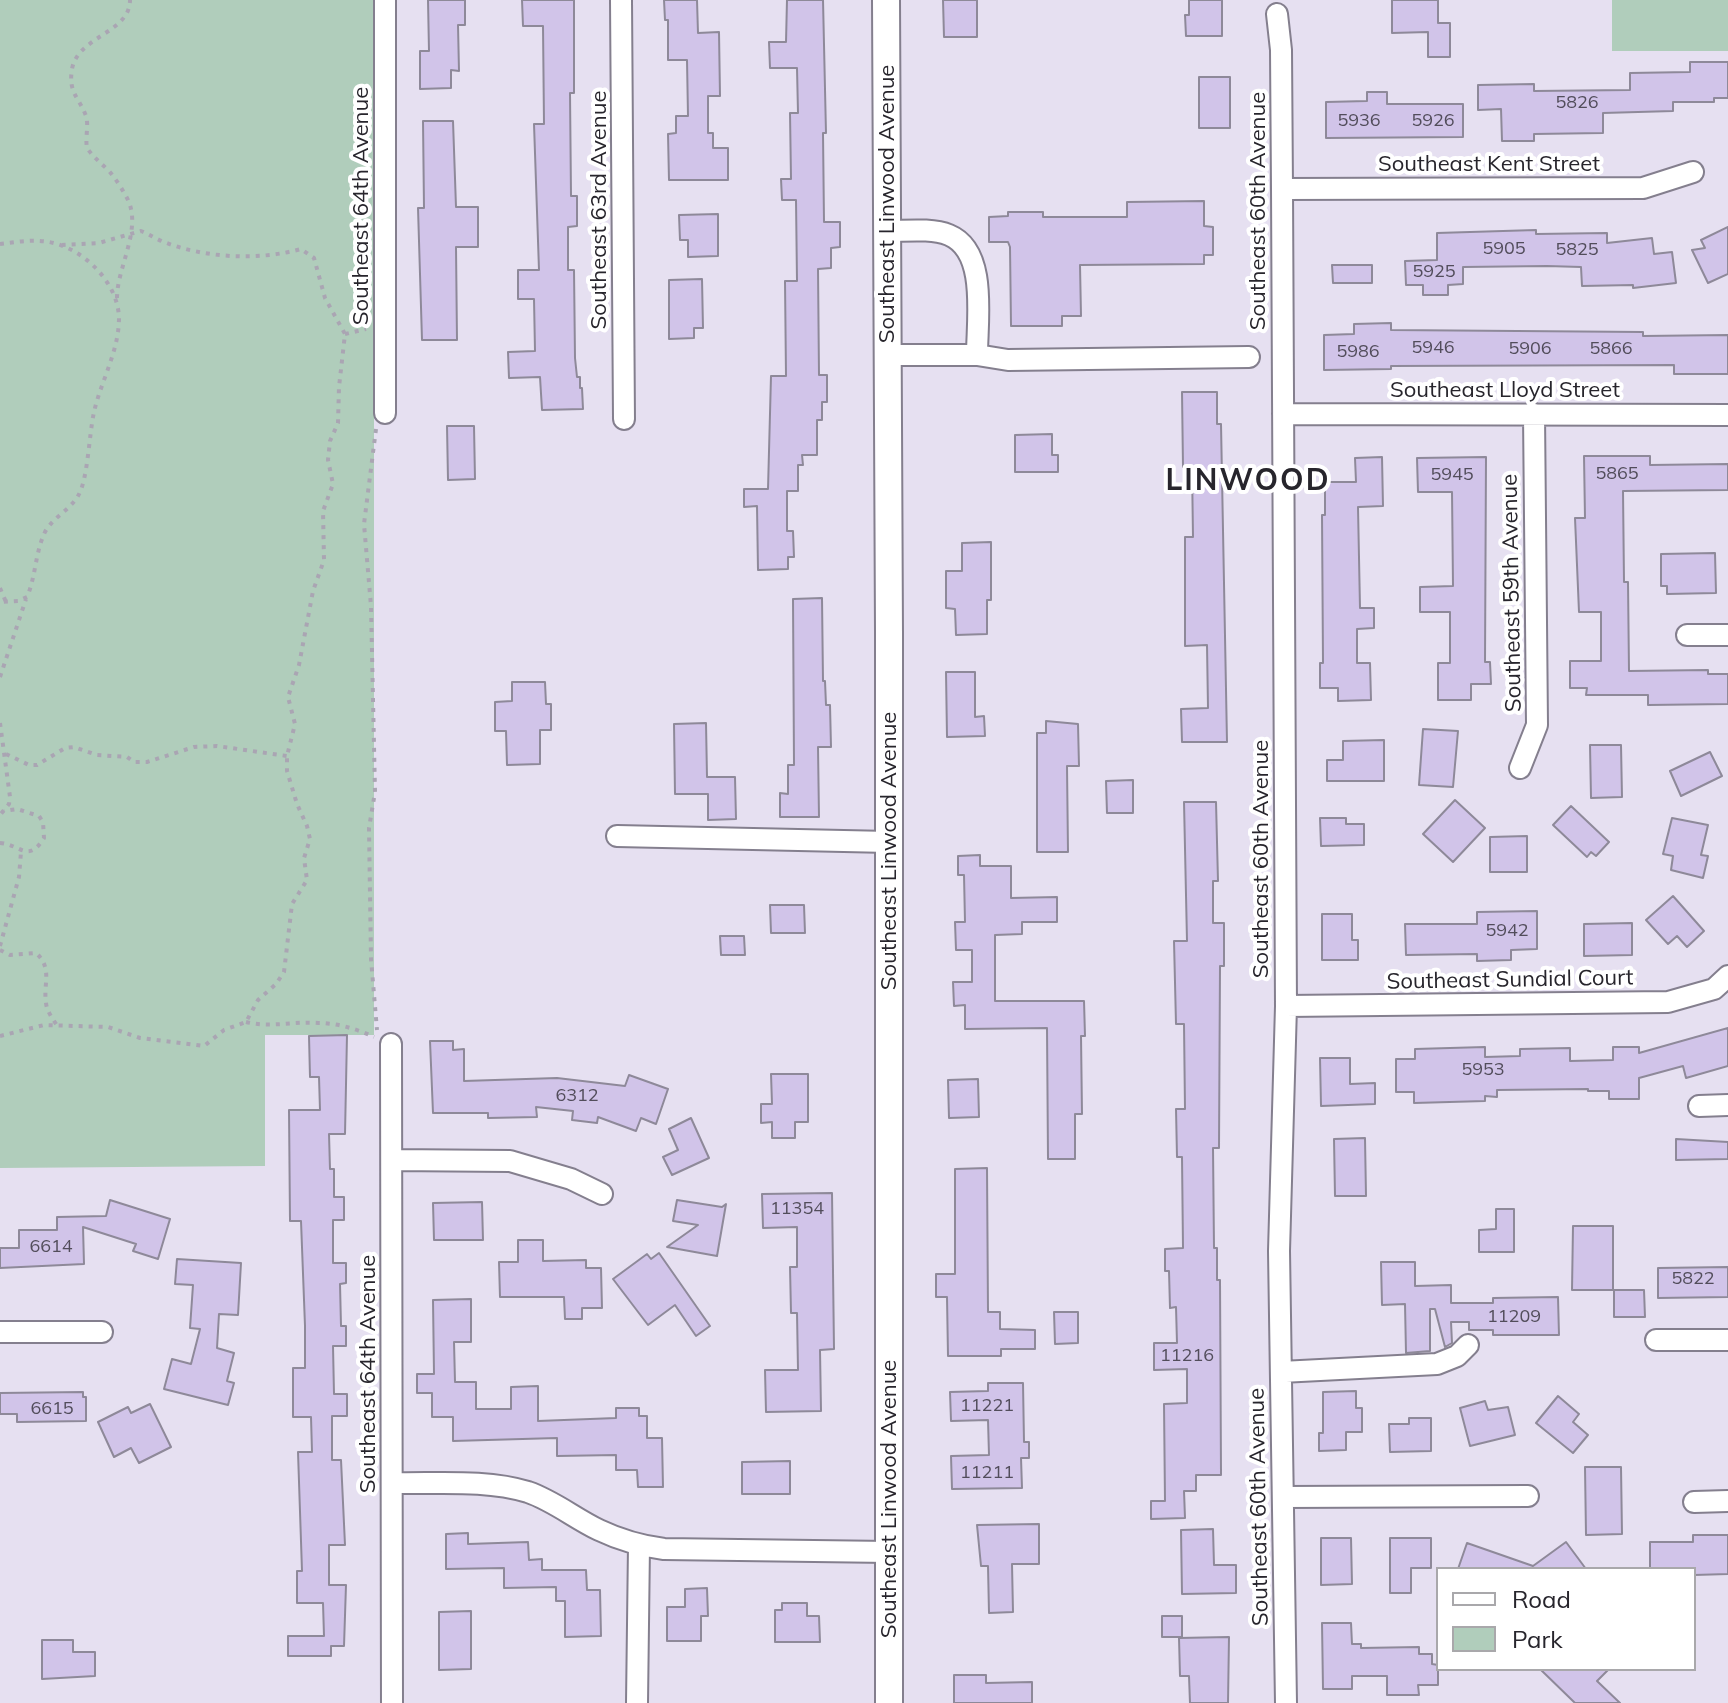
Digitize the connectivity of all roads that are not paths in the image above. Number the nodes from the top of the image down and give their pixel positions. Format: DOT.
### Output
graph roads {
  1 [pos="385,0"];
  2 [pos="621,0"];
  3 [pos="886,0"];
  4 [pos="1277,14"];
  5 [pos="1693,172"];
  6 [pos="1282,189"];
  7 [pos="888,231"];
  8 [pos="888,355"];
  9 [pos="977,355"];
  10 [pos="1249,357"];
  11 [pos="385,413"];
  12 [pos="1283,414"];
  13 [pos="1534,414"];
  14 [pos="1728,415"];
  15 [pos="624,419"];
  16 [pos="1687,635"];
  17 [pos="1728,635"];
  18 [pos="1520,768"];
  19 [pos="617,836"];
  20 [pos="889,842"];
  21 [pos="1728,976"];
  22 [pos="1286,1006"];
  23 [pos="391,1044"];
  24 [pos="1728,1105"];
  25 [pos="1699,1106"];
  26 [pos="392,1160"];
  27 [pos="602,1194"];
  28 [pos="0,1332"];
  29 [pos="102,1332"];
  30 [pos="1656,1340"];
  31 [pos="1728,1340"];
  32 [pos="1468,1345"];
  33 [pos="1281,1372"];
  34 [pos="392,1483"];
  35 [pos="1528,1496"];
  36 [pos="1283,1497"];
  37 [pos="1728,1501"];
  38 [pos="1694,1502"];
  39 [pos="639,1545"];
  40 [pos="889,1552"];
  41 [pos="392,1703"];
  42 [pos="637,1703"];
  43 [pos="889,1703"];
  44 [pos="1286,1703"];
  1 -- 11 [label="street, Southeast 64th Avenue"];
  2 -- 15 [label="street, Southeast 63rd Avenue"];
  3 -- 7 [label="main road, Southeast Linwood Avenue"];
  4 -- 6 [label="street, Southeast 60th Avenue"];
  5 -- 6 [label="street, Southeast Kent Street"];
  6 -- 12 [label="street, Southeast 60th Avenue"];
  7 -- 8 [label="main road, Southeast Linwood Avenue"];
  7 -- 9 [label="street"];
  8 -- 9 [label="street"];
  8 -- 20 [label="main road, Southeast Linwood Avenue"];
  9 -- 10 [label="street"];
  12 -- 13 [label="street, Southeast Lloyd Street"];
  12 -- 22 [label="street, Southeast 60th Avenue"];
  13 -- 14 [label="street, Southeast Lloyd Street"];
  13 -- 18 [label="street, Southeast 59th Avenue"];
  16 -- 17 [label="street"];
  19 -- 20 [label="street"];
  20 -- 40 [label="main road, Southeast Linwood Avenue"];
  21 -- 22 [label="street, Southeast Sundial Court"];
  22 -- 33 [label="street, Southeast 60th Avenue"];
  23 -- 26 [label="street, Southeast 64th Avenue"];
  24 -- 25 [label="street"];
  26 -- 27 [label="street"];
  26 -- 34 [label="street, Southeast 64th Avenue"];
  28 -- 29 [label="street"];
  30 -- 31 [label="street"];
  32 -- 33 [label="street"];
  33 -- 36 [label="street, Southeast 60th Avenue"];
  34 -- 39 [label="street"];
  34 -- 41 [label="street, Southeast 64th Avenue"];
  35 -- 36 [label="street"];
  36 -- 44 [label="street, Southeast 60th Avenue"];
  37 -- 38 [label="street"];
  39 -- 40 [label="street"];
  39 -- 42 [label="street"];
  40 -- 43 [label="main road, Southeast Linwood Avenue"];
}
